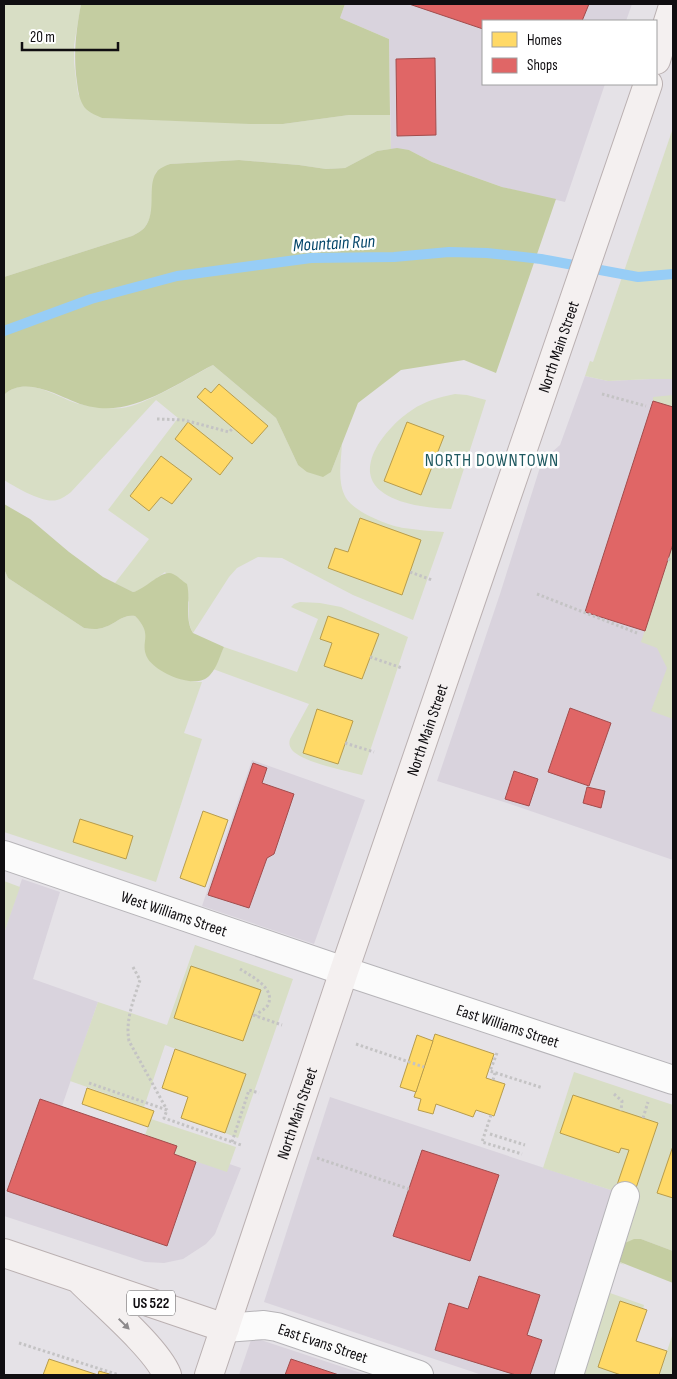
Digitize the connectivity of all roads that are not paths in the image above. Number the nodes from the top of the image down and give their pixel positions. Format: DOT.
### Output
graph roads {
  1 [pos="673,6"];
  2 [pos="673,43"];
  3 [pos="657,57"];
  4 [pos="657,74"];
  5 [pos="648,89"];
  6 [pos="4,855"];
  7 [pos="344,971"];
  8 [pos="673,1080"];
  9 [pos="625,1196"];
  10 [pos="4,1253"];
  11 [pos="77,1277"];
  12 [pos="224,1328"];
  13 [pos="167,1375"];
  14 [pos="209,1375"];
  15 [pos="419,1375"];
  16 [pos="569,1375"];
  1 -- 3 [label="main road"];
  2 -- 4 [label="main road"];
  5 -- 7 [label="main road, North Main Street"];
  6 -- 7 [label="street, West Williams Street"];
  7 -- 8 [label="street, East Williams Street"];
  7 -- 12 [label="main road, North Main Street"];
  9 -- 16 [label="street"];
  10 -- 11 [label="main road, US 522"];
  11 -- 12 [label="main road, US 522"];
  11 -- 13 [label="main road, US 522, one-way"];
  12 -- 14 [label="main road, North Main Street"];
  12 -- 15 [label="street, East Evans Street"];
}
